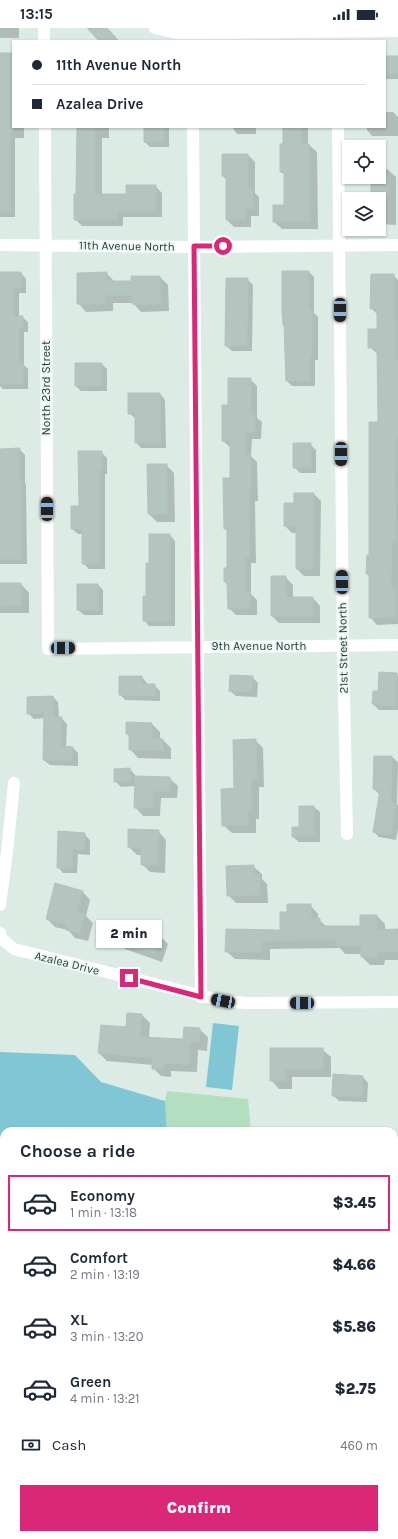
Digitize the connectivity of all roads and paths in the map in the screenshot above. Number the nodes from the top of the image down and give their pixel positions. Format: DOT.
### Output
graph roads {
  1 [pos="44,28"];
  2 [pos="155,28"];
  3 [pos="249,30"];
  4 [pos="398,30"];
  5 [pos="338,36"];
  6 [pos="193,37"];
  7 [pos="44,40"];
  8 [pos="45,128"];
  9 [pos="193,128"];
  10 [pos="338,128"];
  11 [pos="46,244"];
  12 [pos="0,245"];
  13 [pos="398,245"];
  14 [pos="194,246"];
  15 [pos="339,246"];
  16 [pos="398,645"];
  17 [pos="343,646"];
  18 [pos="197,647"];
  19 [pos="48,649"];
  20 [pos="14,783"];
  21 [pos="347,834"];
  22 [pos="0,905"];
  23 [pos="1,936"];
  24 [pos="201,997"];
  25 [pos="398,1002"];
  1 -- 7 [label="street"];
  2 -- 6 [label="street"];
  3 -- 5 [label="street"];
  3 -- 6 [label="street"];
  4 -- 5 [label="street"];
  8 -- 11 [label="street, North 23rd Street"];
  9 -- 14 [label="street"];
  10 -- 15 [label="street, 21st Street North"];
  11 -- 12 [label="street, 11th Avenue North"];
  11 -- 14 [label="street, 11th Avenue North"];
  11 -- 19 [label="street, North 23rd Street"];
  13 -- 15 [label="street, 11th Avenue North"];
  14 -- 15 [label="street, 11th Avenue North"];
  14 -- 18 [label="street"];
  15 -- 17 [label="street, 21st Street North"];
  16 -- 17 [label="street, 9th Avenue North"];
  17 -- 18 [label="street, 9th Avenue North"];
  17 -- 21 [label="street, 21st Street North"];
  18 -- 19 [label="street, 9th Avenue North"];
  18 -- 24 [label="street"];
  20 -- 22 [label="street"];
  23 -- 24 [label="street, Azalea Drive"];
  24 -- 25 [label="street, Azalea Drive"];
}
